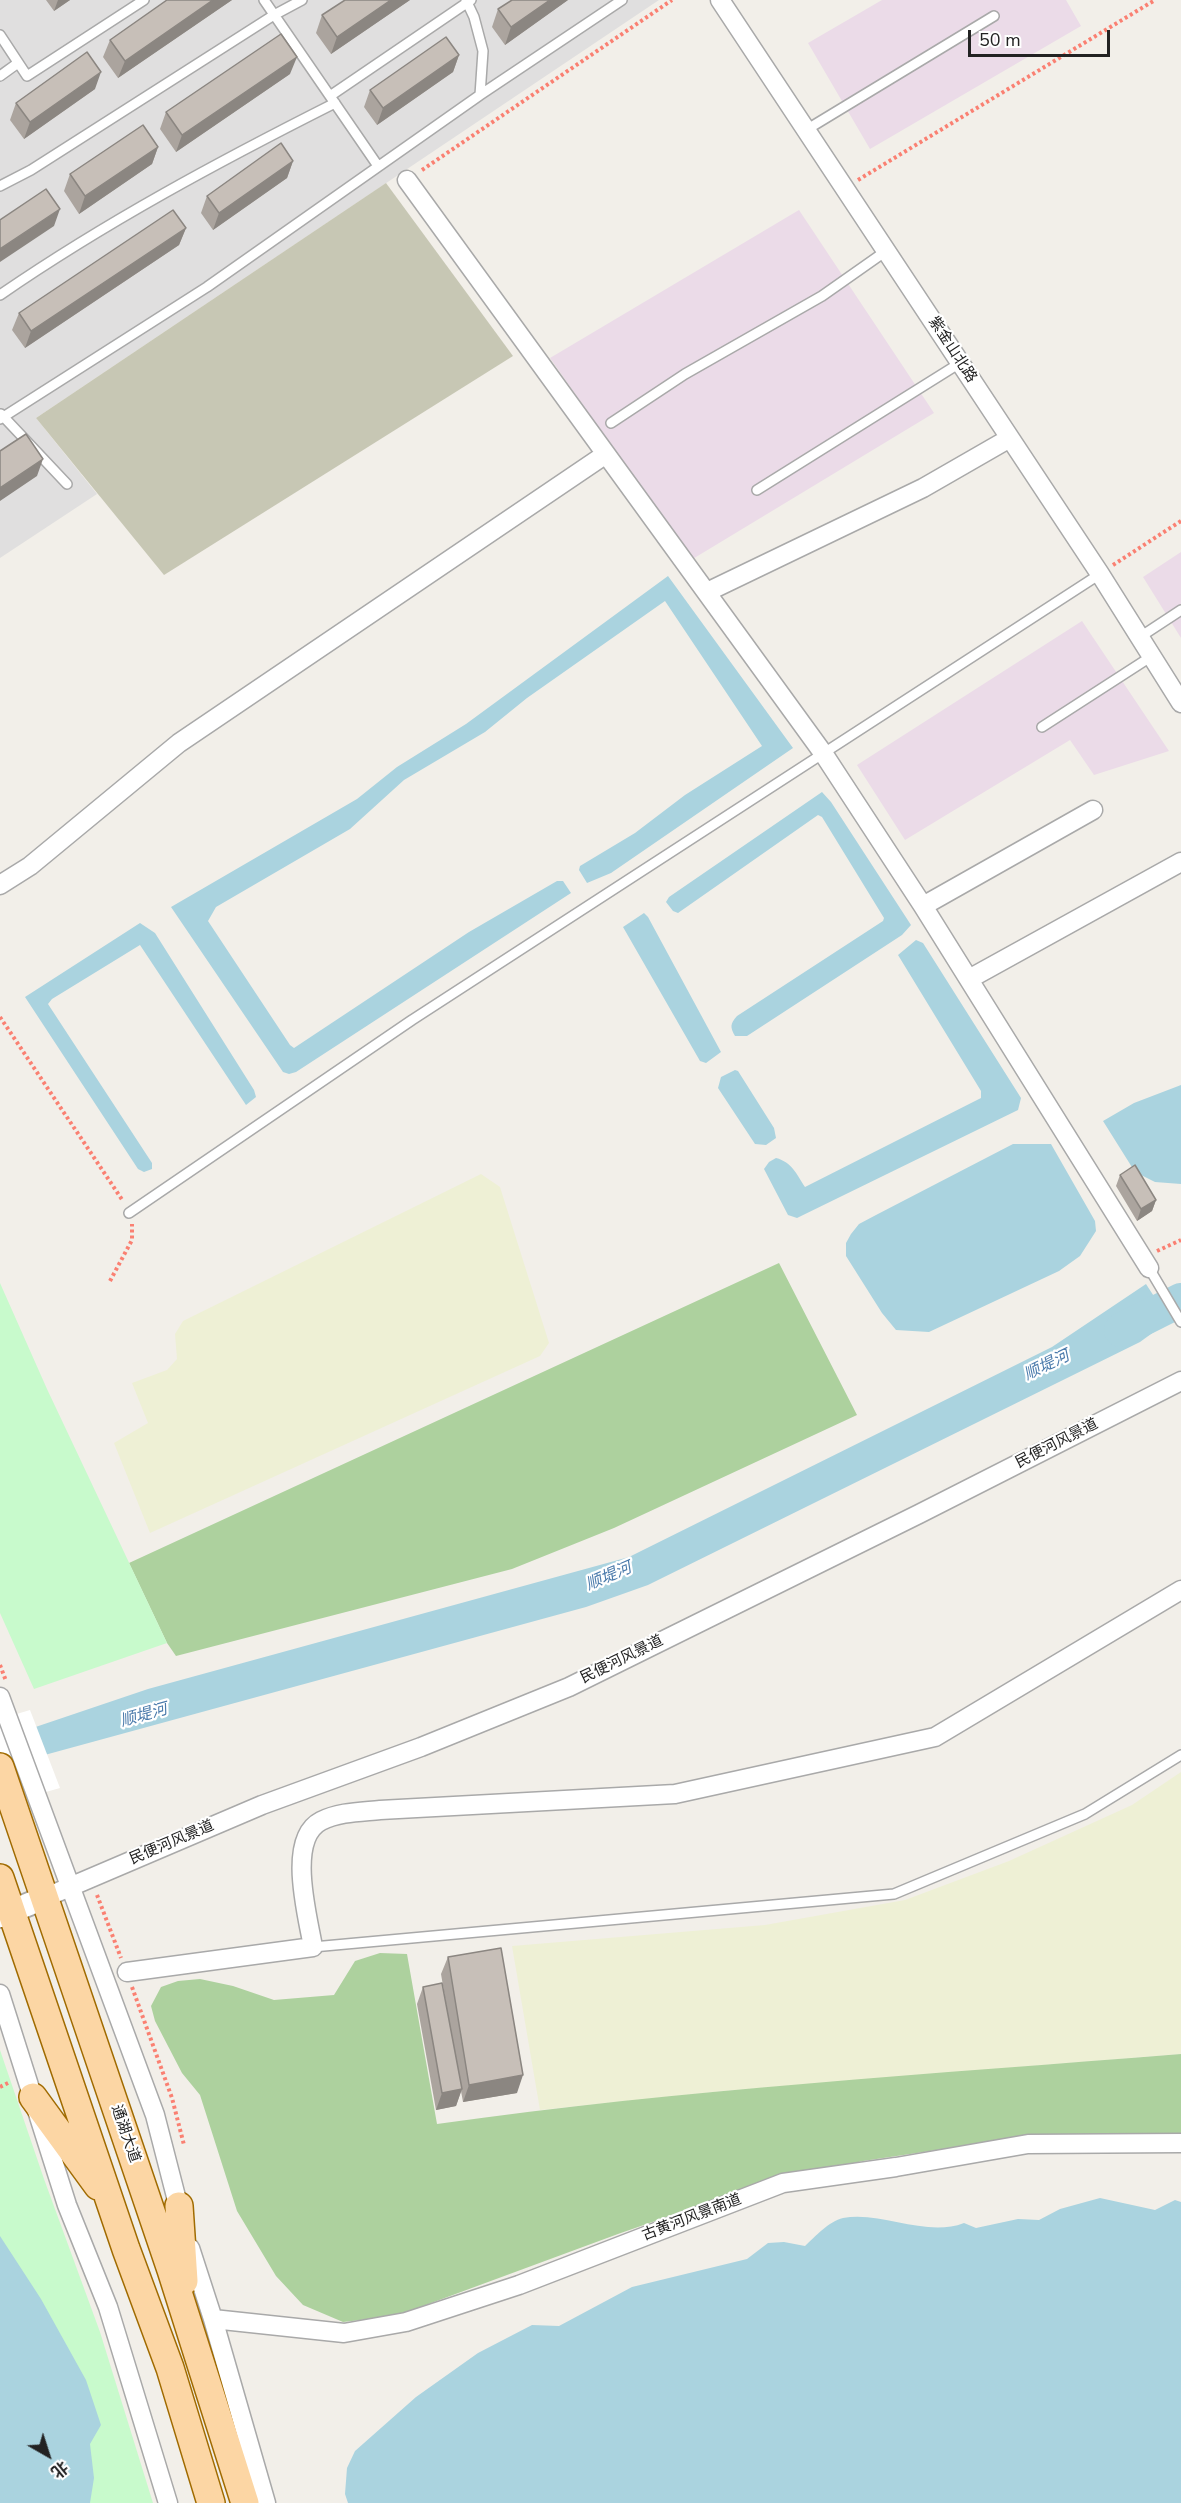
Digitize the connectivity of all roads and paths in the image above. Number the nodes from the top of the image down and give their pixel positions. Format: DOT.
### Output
graph roads {
  1 [pos="144,0"];
  2 [pos="264,0"];
  3 [pos="302,0"];
  4 [pos="622,0"];
  5 [pos="672,0"];
  6 [pos="720,0"];
  7 [pos="1155,0"];
  8 [pos="468,1"];
  9 [pos="274,15"];
  10 [pos="993,16"];
  11 [pos="0,35"];
  12 [pos="18,63"];
  13 [pos="0,76"];
  14 [pos="480,95"];
  15 [pos="332,99"];
  16 [pos="806,130"];
  17 [pos="378,166"];
  18 [pos="407,180"];
  19 [pos="0,186"];
  20 [pos="845,188"];
  21 [pos="886,251"];
  22 [pos="0,295"];
  23 [pos="960,363"];
  24 [pos="1,417"];
  25 [pos="611,423"];
  26 [pos="1010,438"];
  27 [pos="606,454"];
  28 [pos="68,484"];
  29 [pos="757,490"];
  30 [pos="1181,521"];
  31 [pos="1100,574"];
  32 [pos="707,592"];
  33 [pos="1181,610"];
  34 [pos="1140,637"];
  35 [pos="1152,656"];
  36 [pos="1181,703"];
  37 [pos="1042,727"];
  38 [pos="824,753"];
  39 [pos="1093,810"];
  40 [pos="1181,862"];
  41 [pos="0,885"];
  42 [pos="923,906"];
  43 [pos="969,979"];
  44 [pos="0,1017"];
  45 [pos="129,1213"];
  46 [pos="1181,1240"];
  47 [pos="1146,1263"];
  48 [pos="110,1281"];
  49 [pos="1181,1322"];
  50 [pos="1181,1380"];
  51 [pos="1181,1590"];
  52 [pos="3,1705"];
  53 [pos="1181,1755"];
  54 [pos="0,1767"];
  55 [pos="0,1878"];
  56 [pos="70,1887"];
  57 [pos="44,1898"];
  58 [pos="6,1913"];
  59 [pos="313,1947"];
  60 [pos="127,1972"];
  61 [pos="0,1994"];
  62 [pos="86,2020"];
  63 [pos="52,2031"];
  64 [pos="33,2097"];
  65 [pos="1181,2143"];
  66 [pos="112,2203"];
  67 [pos="179,2206"];
  68 [pos="184,2309"];
  69 [pos="213,2319"];
  70 [pos="168,2503"];
  71 [pos="212,2503"];
  72 [pos="245,2503"];
  73 [pos="266,2503"];
  1 -- 12 [label="lane"];
  2 -- 9 [label="lane"];
  3 -- 9 [label="lane"];
  4 -- 14 [label="lane"];
  5 -- 18 [label="path"];
  6 -- 16 [label="street, 紫金山北路"];
  7 -- 20 [label="path"];
  8 -- 14 [label="lane"];
  8 -- 15 [label="lane"];
  9 -- 15 [label="lane"];
  9 -- 19 [label="lane"];
  10 -- 16 [label="lane"];
  11 -- 12 [label="lane"];
  12 -- 13 [label="lane"];
  14 -- 17 [label="lane"];
  15 -- 17 [label="lane"];
  15 -- 22 [label="lane"];
  16 -- 20 [label="street, 紫金山北路"];
  17 -- 24 [label="lane"];
  18 -- 27 [label="street"];
  20 -- 21 [label="street, 紫金山北路"];
  21 -- 23 [label="street, 紫金山北路"];
  21 -- 25 [label="lane"];
  23 -- 26 [label="street, 紫金山北路"];
  23 -- 29 [label="lane"];
  24 -- 28 [label="lane"];
  26 -- 31 [label="street, 紫金山北路"];
  26 -- 32 [label="street"];
  27 -- 32 [label="street"];
  27 -- 41 [label="street"];
  30 -- 31 [label="path"];
  31 -- 34 [label="street, 紫金山北路"];
  31 -- 38 [label="lane"];
  32 -- 38 [label="street"];
  33 -- 34 [label="lane"];
  34 -- 35 [label="street, 紫金山北路"];
  35 -- 36 [label="street, 紫金山北路"];
  35 -- 37 [label="lane"];
  38 -- 42 [label="street"];
  38 -- 45 [label="lane"];
  39 -- 42 [label="street"];
  40 -- 43 [label="street"];
  42 -- 43 [label="street"];
  43 -- 47 [label="street"];
  44 -- 45 [label="path"];
  45 -- 48 [label="path"];
  46 -- 47 [label="path"];
  47 -- 49 [label="lane"];
  50 -- 56 [label="street, 民便河风景道"];
  51 -- 59 [label="street"];
  52 -- 56 [label="street"];
  53 -- 59 [label="lane"];
  54 -- 57 [label="main road, 通湖大道"];
  55 -- 58 [label="main road"];
  56 -- 57 [label="street, 民便河风景道"];
  56 -- 67 [label="street"];
  57 -- 58 [label="street"];
  57 -- 62 [label="main road, 通湖大道"];
  58 -- 63 [label="main road"];
  59 -- 60 [label="street"];
  61 -- 64 [label="street"];
  62 -- 63 [label="main road"];
  62 -- 68 [label="main road, 通湖大道"];
  63 -- 66 [label="main road"];
  64 -- 66 [label="main road"];
  64 -- 70 [label="street"];
  65 -- 69 [label="street, 古黄河风景南道"];
  66 -- 71 [label="main road"];
  67 -- 68 [label="main road"];
  67 -- 69 [label="street"];
  68 -- 72 [label="main road, 通湖大道"];
  69 -- 73 [label="street"];
}
